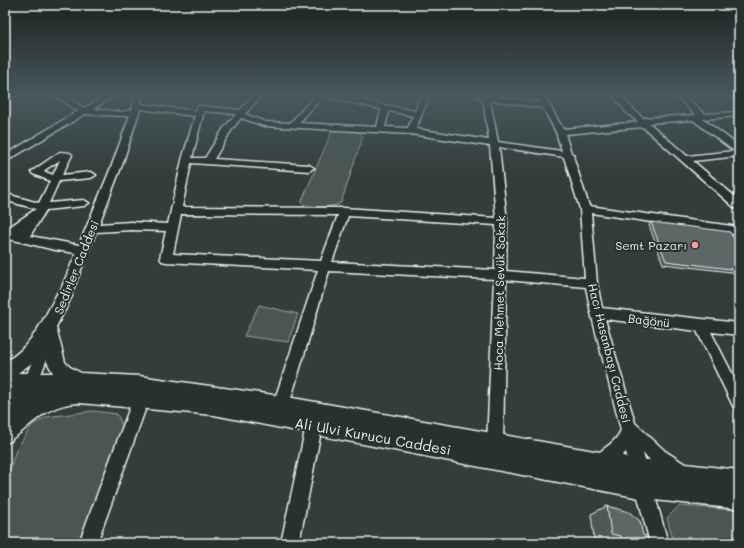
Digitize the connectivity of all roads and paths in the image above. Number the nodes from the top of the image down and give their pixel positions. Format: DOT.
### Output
graph roads {
  1 [pos="66,122"];
  2 [pos="131,122"];
  3 [pos="197,122"];
  4 [pos="234,122"];
  5 [pos="258,122"];
  6 [pos="296,122"];
  7 [pos="382,122"];
  8 [pos="414,122"];
  9 [pos="489,122"];
  10 [pos="554,122"];
  11 [pos="659,122"];
  12 [pos="704,122"];
  13 [pos="643,123"];
  14 [pos="293,125"];
  15 [pos="380,130"];
  16 [pos="411,132"];
  17 [pos="560,132"];
  18 [pos="494,145"];
  19 [pos="739,150"];
  20 [pos="739,153"];
  21 [pos="569,155"];
  22 [pos="5,159"];
  23 [pos="685,159"];
  24 [pos="187,160"];
  25 [pos="209,160"];
  26 [pos="309,168"];
  27 [pos="91,175"];
  28 [pos="5,201"];
  29 [pos="84,203"];
  30 [pos="739,206"];
  31 [pos="585,209"];
  32 [pos="39,210"];
  33 [pos="176,210"];
  34 [pos="344,212"];
  35 [pos="502,222"];
  36 [pos="92,228"];
  37 [pos="172,228"];
  38 [pos="739,231"];
  39 [pos="7,235"];
  40 [pos="22,239"];
  41 [pos="82,250"];
  42 [pos="325,266"];
  43 [pos="499,275"];
  44 [pos="591,283"];
  45 [pos="64,296"];
  46 [pos="597,313"];
  47 [pos="701,326"];
  48 [pos="739,329"];
  49 [pos="50,332"];
  50 [pos="5,372"];
  51 [pos="5,382"];
  52 [pos="81,382"];
  53 [pos="20,391"];
  54 [pos="63,394"];
  55 [pos="738,397"];
  56 [pos="141,399"];
  57 [pos="281,405"];
  58 [pos="314,426"];
  59 [pos="629,429"];
  60 [pos="6,433"];
  61 [pos="495,444"];
  62 [pos="600,462"];
  63 [pos="690,476"];
  64 [pos="643,479"];
  65 [pos="739,481"];
  66 [pos="739,498"];
  67 [pos="88,543"];
  68 [pos="290,543"];
  69 [pos="659,543"];
  1 -- 22 [label="street"];
  2 -- 36 [label="street, Sedirler Caddesi"];
  3 -- 24 [label="street"];
  4 -- 25 [label="street"];
  5 -- 14 [label="street"];
  6 -- 14 [label="street"];
  7 -- 15 [label="street"];
  8 -- 16 [label="street"];
  9 -- 18 [label="street, Hoca Mehmet Sevük Sokak"];
  10 -- 17 [label="street, Hacı Hasanbaşı Caddesi"];
  11 -- 13 [label="street"];
  12 -- 19 [label="street"];
  13 -- 17 [label="street"];
  13 -- 23 [label="street"];
  14 -- 15 [label="street"];
  15 -- 16 [label="street"];
  16 -- 18 [label="street"];
  17 -- 21 [label="street, Hacı Hasanbaşı Caddesi"];
  18 -- 21 [label="street"];
  18 -- 35 [label="street, Hoca Mehmet Sevük Sokak"];
  20 -- 23 [label="street"];
  21 -- 31 [label="street, Hacı Hasanbaşı Caddesi"];
  23 -- 30 [label="street"];
  24 -- 25 [label="street"];
  24 -- 33 [label="street"];
  25 -- 26 [label="street"];
  27 -- 32 [label="street"];
  28 -- 32 [label="street"];
  29 -- 32 [label="street"];
  31 -- 38 [label="street"];
  31 -- 44 [label="street, Hacı Hasanbaşı Caddesi"];
  32 -- 39 [label="street"];
  32 -- 40 [label="street"];
  33 -- 34 [label="street"];
  33 -- 37 [label="street"];
  34 -- 35 [label="street"];
  34 -- 42 [label="street"];
  35 -- 43 [label="street, Hoca Mehmet Sevük Sokak"];
  36 -- 37 [label="street"];
  36 -- 41 [label="street, Sedirler Caddesi"];
  37 -- 42 [label="street"];
  39 -- 40 [label="street"];
  40 -- 41 [label="street"];
  41 -- 45 [label="street, Sedirler Caddesi"];
  42 -- 43 [label="street"];
  42 -- 57 [label="street"];
  43 -- 44 [label="street"];
  43 -- 61 [label="street, Hoca Mehmet Sevük Sokak"];
  44 -- 46 [label="street, Hacı Hasanbaşı Caddesi"];
  45 -- 49 [label="street, Sedirler Caddesi"];
  45 -- 50 [label="main road"];
  46 -- 47 [label="street, Bağönü"];
  46 -- 59 [label="street, Hacı Hasanbaşı Caddesi"];
  47 -- 48 [label="street, Bağönü"];
  47 -- 55 [label="street"];
  49 -- 52 [label="main road"];
  49 -- 53 [label="street, Sedirler Caddesi"];
  51 -- 53 [label="main road, Ali Ulvi Kurucu Caddesi"];
  52 -- 53 [label="main road, Ali Ulvi Kurucu Caddesi"];
  52 -- 57 [label="main road, Ali Ulvi Kurucu Caddesi"];
  53 -- 54 [label="main road, Ali Ulvi Kurucu Caddesi"];
  53 -- 60 [label="street, Sedirler Caddesi"];
  54 -- 56 [label="main road, Ali Ulvi Kurucu Caddesi"];
  54 -- 60 [label="main road"];
  56 -- 58 [label="main road, Ali Ulvi Kurucu Caddesi"];
  56 -- 67 [label="street"];
  57 -- 61 [label="main road, Ali Ulvi Kurucu Caddesi"];
  58 -- 64 [label="main road, Ali Ulvi Kurucu Caddesi"];
  58 -- 68 [label="street"];
  59 -- 62 [label="street"];
  59 -- 63 [label="street"];
  59 -- 64 [label="street, Hacı Hasanbaşı Caddesi"];
  61 -- 62 [label="main road, Ali Ulvi Kurucu Caddesi"];
  62 -- 64 [label="main road, Ali Ulvi Kurucu Caddesi"];
  63 -- 64 [label="main road, Ali Ulvi Kurucu Caddesi"];
  63 -- 65 [label="main road, Ali Ulvi Kurucu Caddesi"];
  64 -- 66 [label="main road, Ali Ulvi Kurucu Caddesi"];
  64 -- 69 [label="street, Hacı Hasanbaşı Caddesi"];
}
